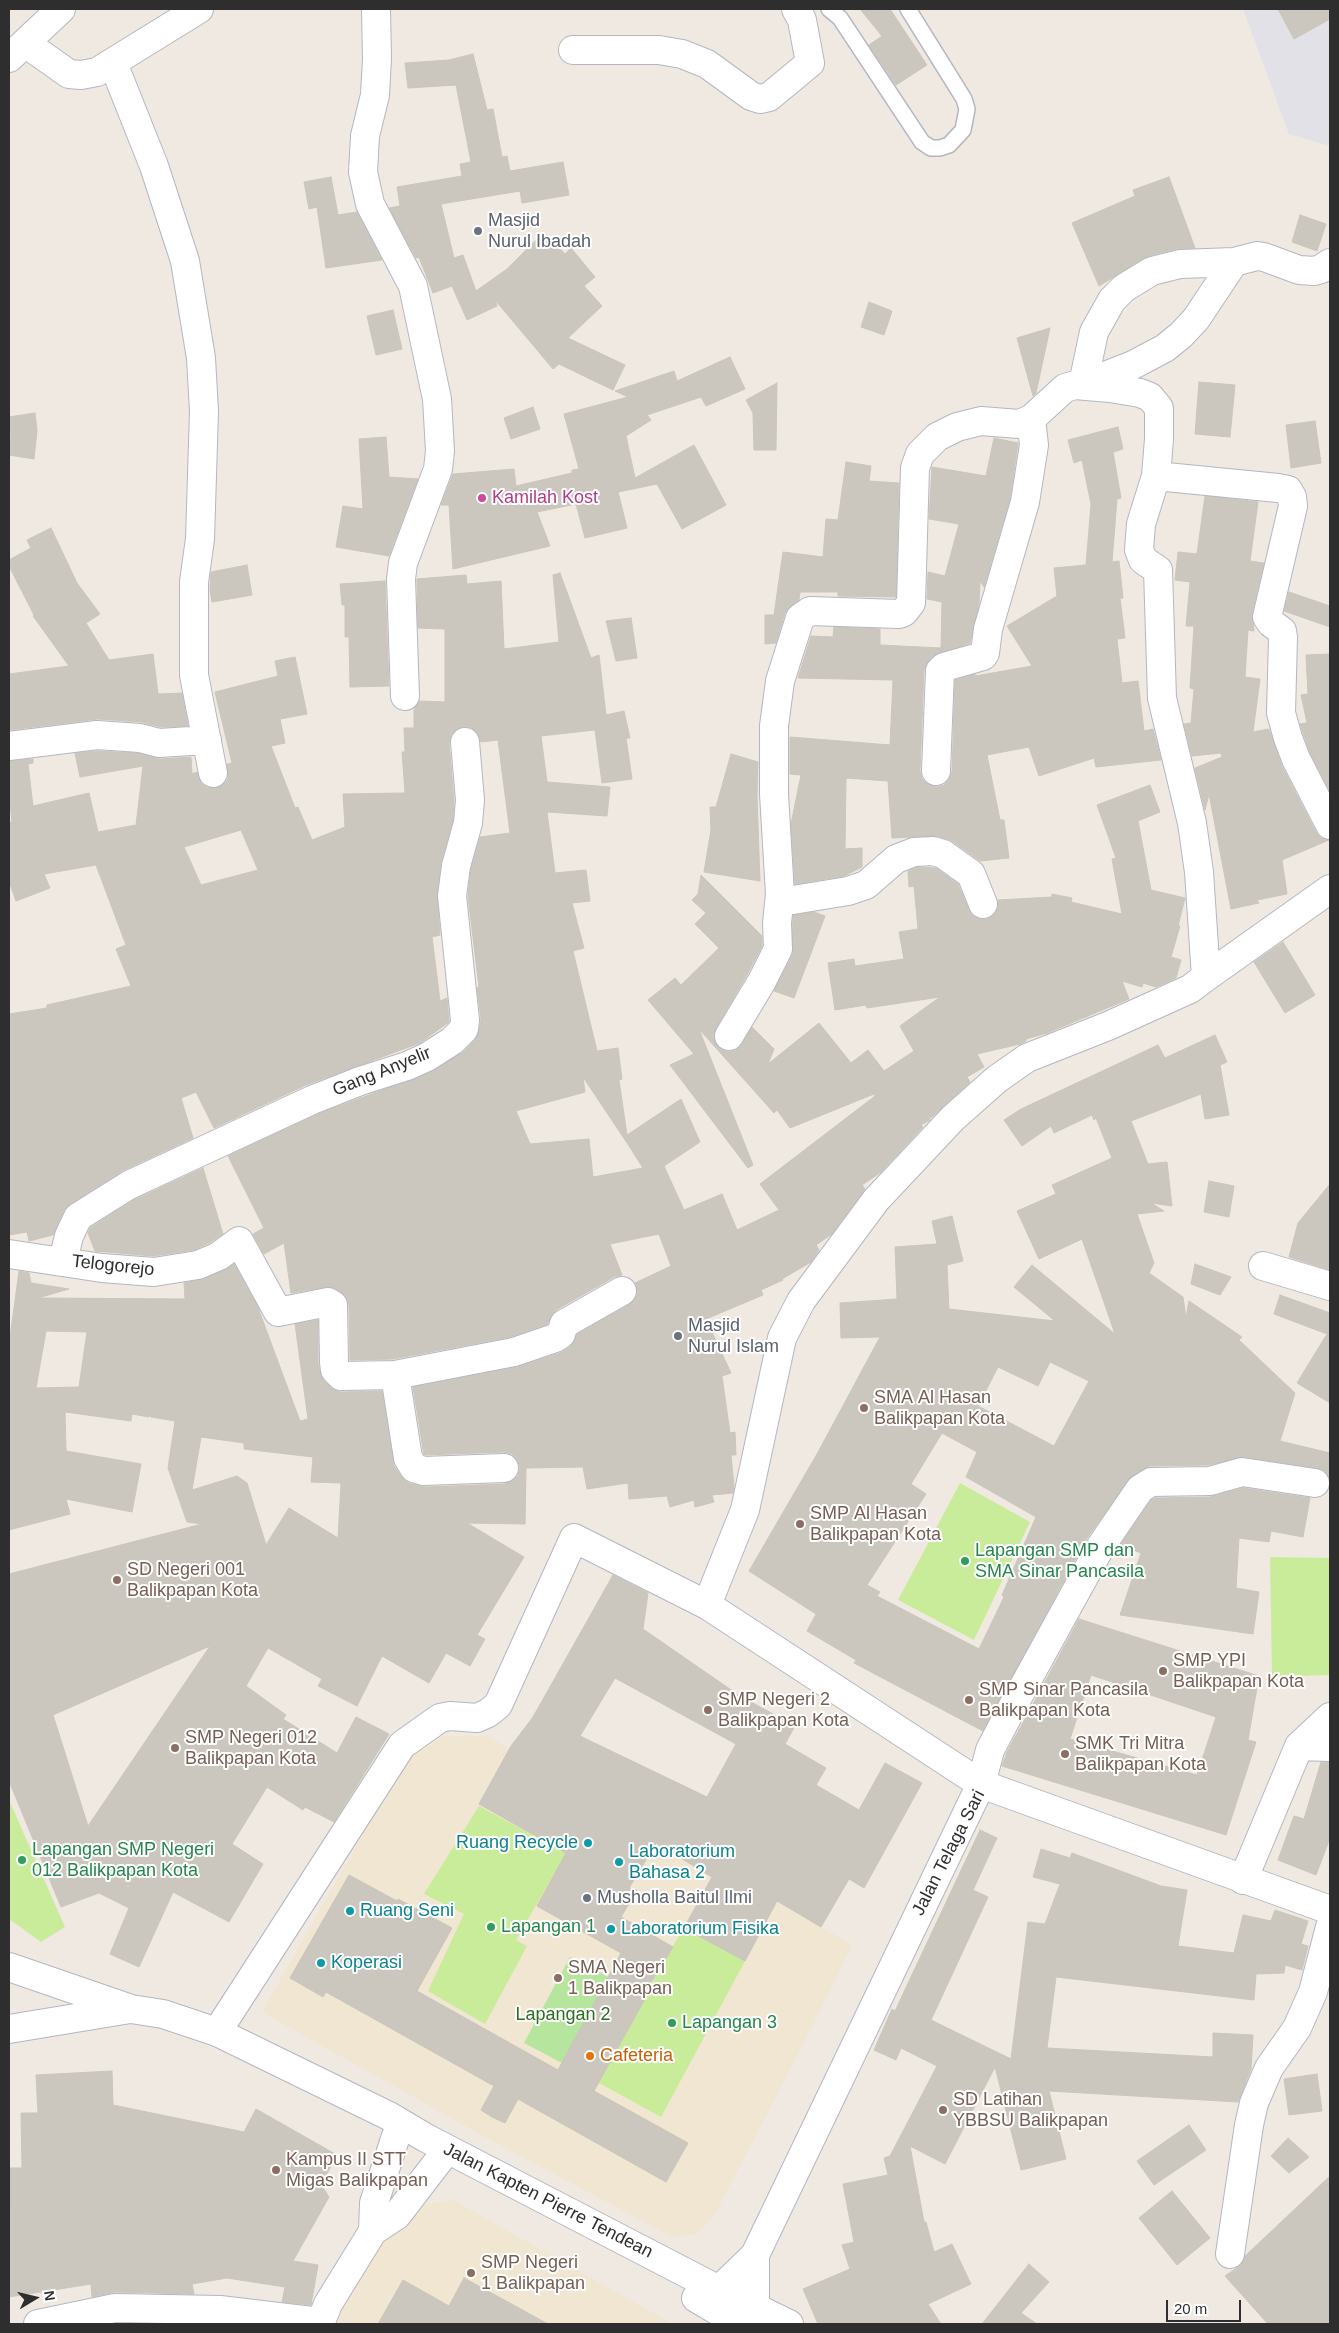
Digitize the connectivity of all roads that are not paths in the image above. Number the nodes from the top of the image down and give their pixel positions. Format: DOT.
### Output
graph roads {
  1 [pos="61,9"];
  2 [pos="199,9"];
  3 [pos="376,9"];
  4 [pos="796,9"];
  5 [pos="829,9"];
  6 [pos="908,9"];
  7 [pos="17,50"];
  8 [pos="573,50"];
  9 [pos="113,63"];
  10 [pos="1234,262"];
  11 [pos="1330,263"];
  12 [pos="1084,384"];
  13 [pos="1031,419"];
  14 [pos="1156,476"];
  15 [pos="405,696"];
  16 [pos="207,740"];
  17 [pos="465,742"];
  18 [pos="9,746"];
  19 [pos="936,771"];
  20 [pos="214,773"];
  21 [pos="1330,825"];
  22 [pos="1330,889"];
  23 [pos="780,894"];
  24 [pos="983,904"];
  25 [pos="1206,977"];
  26 [pos="729,1036"];
  27 [pos="9,1254"];
  28 [pos="63,1261"];
  29 [pos="1263,1266"];
  30 [pos="1330,1286"];
  31 [pos="622,1291"];
  32 [pos="395,1374"];
  33 [pos="504,1468"];
  34 [pos="1315,1483"];
  35 [pos="707,1605"];
  36 [pos="1330,1716"];
  37 [pos="1299,1746"];
  38 [pos="1330,1747"];
  39 [pos="981,1784"];
  40 [pos="1243,1880"];
  41 [pos="1330,1910"];
  42 [pos="1330,1927"];
  43 [pos="9,1968"];
  44 [pos="137,2011"];
  45 [pos="9,2029"];
  46 [pos="217,2032"];
  47 [pos="412,2139"];
  48 [pos="440,2159"];
  49 [pos="373,2231"];
  50 [pos="1230,2254"];
  51 [pos="755,2255"];
  52 [pos="719,2290"];
  53 [pos="116,2316"];
  54 [pos="748,2317"];
  55 [pos="320,2323"];
  56 [pos="38,2324"];
  57 [pos="789,2324"];
  1 -- 7 [label="street"];
  2 -- 9 [label="street"];
  3 -- 15 [label="street"];
  4 -- 8 [label="street"];
  5 -- 6 [label="lane"];
  7 -- 9 [label="street"];
  9 -- 16 [label="street"];
  10 -- 11 [label="street"];
  10 -- 12 [label="street"];
  10 -- 12 [label="street"];
  12 -- 13 [label="street"];
  12 -- 14 [label="street"];
  13 -- 19 [label="street"];
  13 -- 23 [label="street"];
  14 -- 21 [label="street"];
  14 -- 25 [label="street"];
  16 -- 18 [label="street"];
  16 -- 20 [label="street"];
  17 -- 28 [label="street, Gang Anyelir"];
  22 -- 25 [label="street"];
  23 -- 24 [label="street"];
  23 -- 26 [label="street"];
  25 -- 35 [label="street"];
  27 -- 28 [label="street, Telogorejo"];
  28 -- 32 [label="street, Telogorejo"];
  29 -- 30 [label="street"];
  31 -- 32 [label="street"];
  32 -- 33 [label="street"];
  34 -- 39 [label="street"];
  35 -- 39 [label="street"];
  35 -- 46 [label="street"];
  36 -- 37 [label="street"];
  37 -- 38 [label="street"];
  37 -- 40 [label="street"];
  39 -- 40 [label="street, Jalan Telaga Sari"];
  39 -- 51 [label="street, Jalan Telaga Sari"];
  40 -- 41 [label="street, Jalan Telaga Sari"];
  42 -- 50 [label="street"];
  43 -- 44 [label="street, Jalan Kapten Pierre Tendean"];
  44 -- 45 [label="street"];
  44 -- 46 [label="street, Jalan Kapten Pierre Tendean"];
  44 -- 47 [label="street, Jalan Kapten Pierre Tendean"];
  46 -- 47 [label="street, Jalan Kapten Pierre Tendean"];
  47 -- 48 [label="street, Jalan Kapten Pierre Tendean"];
  47 -- 49 [label="street"];
  47 -- 52 [label="street, Jalan Kapten Pierre Tendean"];
  48 -- 49 [label="street"];
  48 -- 54 [label="street, Jalan Kapten Pierre Tendean"];
  49 -- 55 [label="street"];
  51 -- 52 [label="street, Jalan Telaga Sari"];
  51 -- 54 [label="street, Jalan Telaga Sari"];
  52 -- 54 [label="street, Jalan Kapten Pierre Tendean"];
  53 -- 55 [label="street"];
  53 -- 56 [label="street"];
  54 -- 57 [label="street, Jalan Kapten Pierre Tendean"];
}
